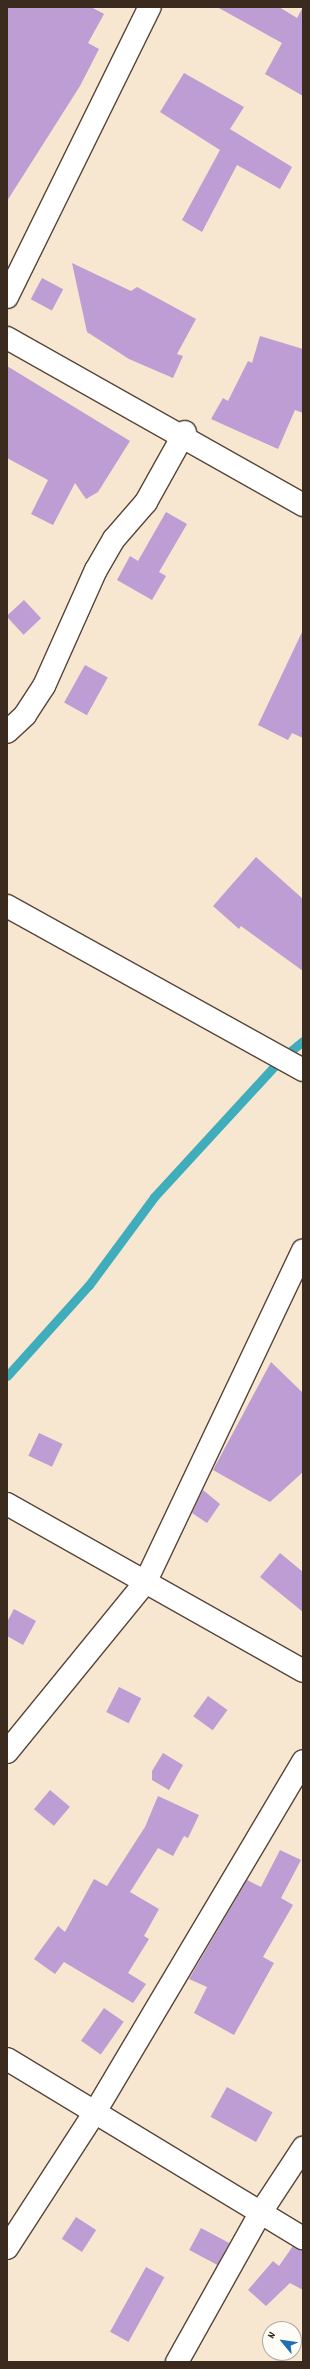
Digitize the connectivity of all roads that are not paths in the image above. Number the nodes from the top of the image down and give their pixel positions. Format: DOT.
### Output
graph roads {
  1 [pos="150,7"];
  2 [pos="7,297"];
  3 [pos="7,338"];
  4 [pos="184,434"];
  5 [pos="303,505"];
  6 [pos="7,732"];
  7 [pos="7,906"];
  8 [pos="303,1070"];
  9 [pos="303,1251"];
  10 [pos="7,1504"];
  11 [pos="145,1584"];
  12 [pos="303,1671"];
  13 [pos="7,1752"];
  14 [pos="303,1761"];
  15 [pos="7,2059"];
  16 [pos="95,2112"];
  17 [pos="303,2148"];
  18 [pos="261,2212"];
  19 [pos="303,2238"];
  20 [pos="7,2248"];
  21 [pos="177,2362"];
  1 -- 2 [label="street"];
  3 -- 4 [label="street"];
  4 -- 5 [label="street"];
  4 -- 6 [label="street"];
  7 -- 8 [label="street"];
  9 -- 11 [label="street"];
  10 -- 11 [label="street"];
  11 -- 12 [label="street"];
  11 -- 13 [label="street"];
  14 -- 16 [label="street"];
  15 -- 16 [label="street"];
  16 -- 18 [label="street"];
  16 -- 20 [label="street"];
  17 -- 18 [label="street"];
  18 -- 19 [label="street"];
  18 -- 21 [label="street"];
}
